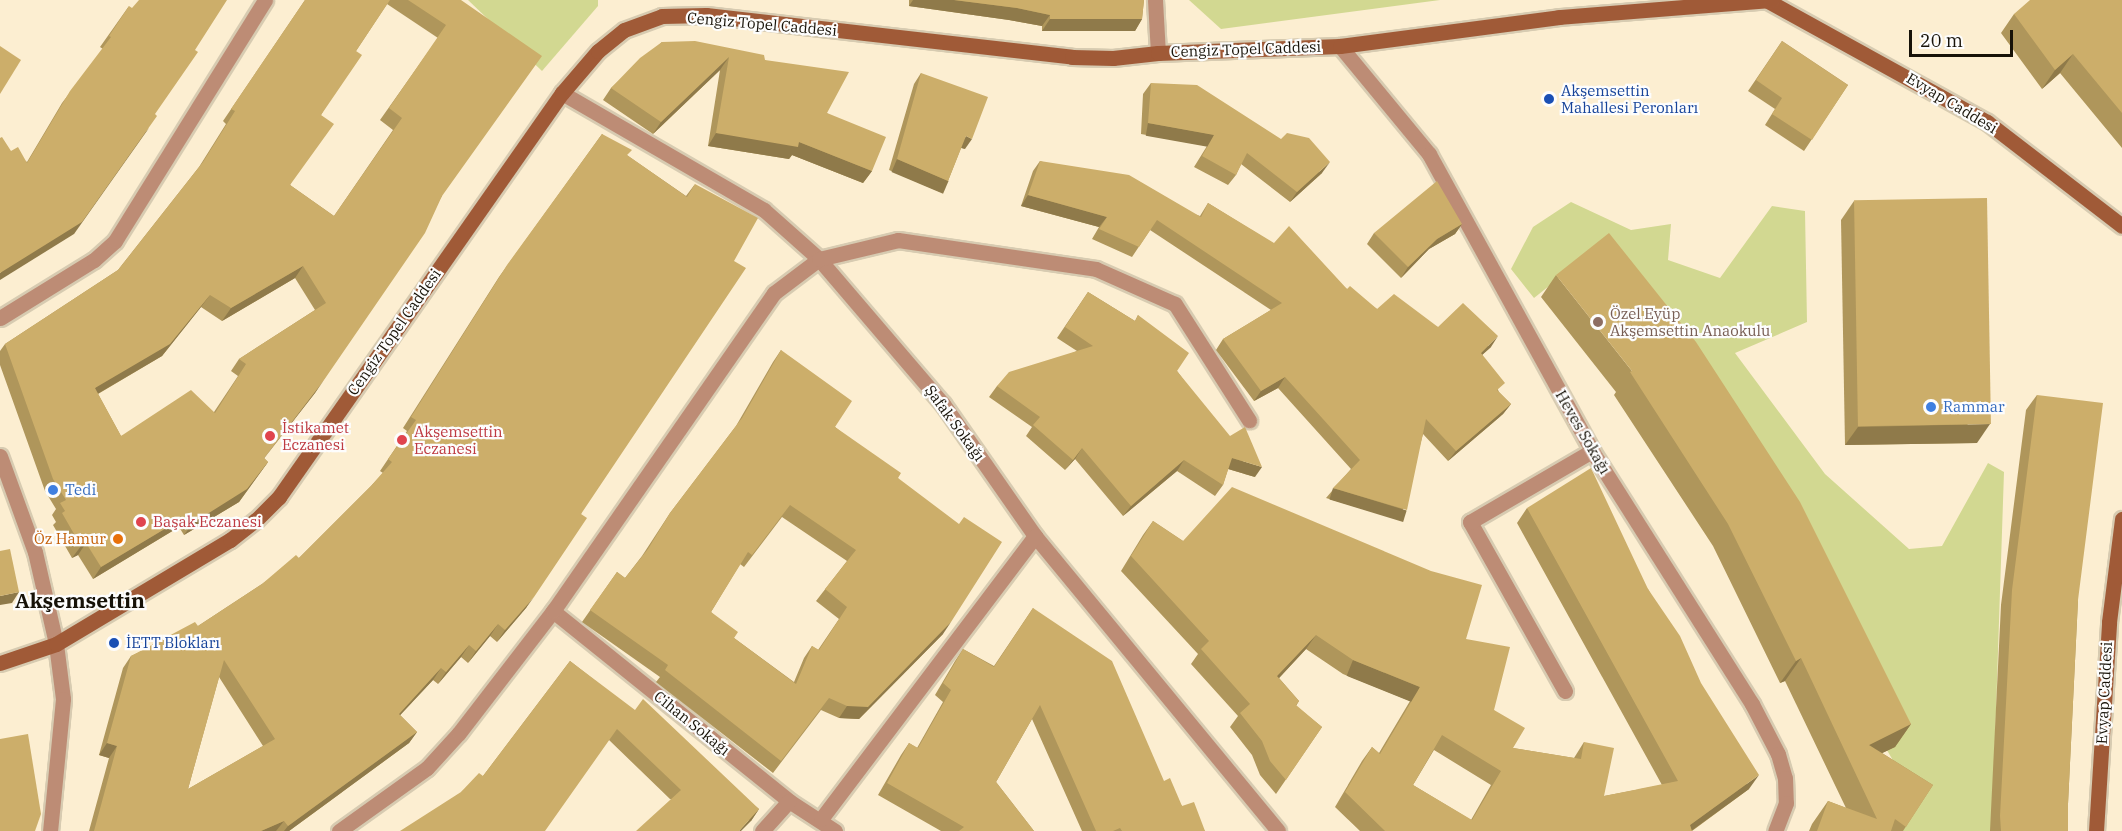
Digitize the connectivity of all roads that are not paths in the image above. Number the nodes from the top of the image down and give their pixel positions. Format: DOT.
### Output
graph roads {
  1 [pos="265,0"];
  2 [pos="1155,0"];
  3 [pos="1770,1"];
  4 [pos="1340,46"];
  5 [pos="1158,53"];
  6 [pos="562,93"];
  7 [pos="2122,226"];
  8 [pos="819,259"];
  9 [pos="0,318"];
  10 [pos="1249,420"];
  11 [pos="1592,451"];
  12 [pos="0,456"];
  13 [pos="2121,527"];
  14 [pos="1035,536"];
  15 [pos="553,611"];
  16 [pos="56,644"];
  17 [pos="0,663"];
  18 [pos="1565,691"];
  19 [pos="789,801"];
  20 [pos="820,819"];
  21 [pos="50,831"];
  22 [pos="339,831"];
  23 [pos="762,831"];
  24 [pos="835,831"];
  25 [pos="1278,831"];
  26 [pos="1774,831"];
  27 [pos="2096,831"];
  1 -- 9 [label="street"];
  2 -- 5 [label="street"];
  3 -- 4 [label="main road, Cengiz Topel Caddesi"];
  3 -- 7 [label="main road, Evyap Caddesi"];
  4 -- 5 [label="main road, Cengiz Topel Caddesi"];
  4 -- 11 [label="street, Heves Sokağı"];
  5 -- 6 [label="main road, Cengiz Topel Caddesi"];
  6 -- 8 [label="street, Şafak Sokağı"];
  6 -- 16 [label="main road, Cengiz Topel Caddesi"];
  8 -- 10 [label="street"];
  8 -- 14 [label="street, Şafak Sokağı"];
  8 -- 15 [label="street"];
  11 -- 18 [label="street"];
  11 -- 26 [label="street, Heves Sokağı"];
  12 -- 16 [label="street"];
  13 -- 27 [label="main road, Evyap Caddesi"];
  14 -- 20 [label="street"];
  14 -- 25 [label="street, Şafak Sokağı"];
  15 -- 19 [label="street, Cihan Sokağı"];
  15 -- 22 [label="street"];
  16 -- 17 [label="main road, Cengiz Topel Caddesi"];
  16 -- 21 [label="street"];
  19 -- 20 [label="street, Cihan Sokağı"];
  19 -- 23 [label="street"];
  20 -- 24 [label="street, Cihan Sokağı"];
}
